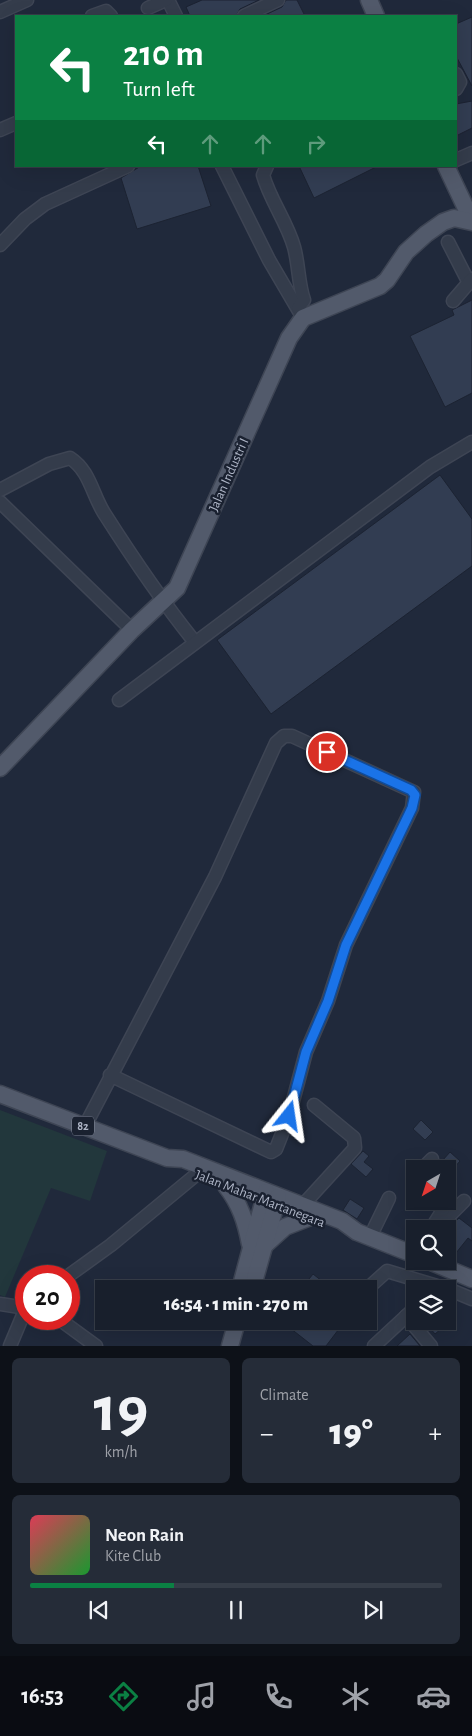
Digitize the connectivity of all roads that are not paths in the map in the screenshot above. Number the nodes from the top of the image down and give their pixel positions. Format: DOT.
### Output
graph roads {
  1 [pos="27,0"];
  2 [pos="167,0"];
  3 [pos="278,0"];
  4 [pos="369,0"];
  5 [pos="148,8"];
  6 [pos="0,12"];
  7 [pos="94,15"];
  8 [pos="110,15"];
  9 [pos="175,15"];
  10 [pos="246,15"];
  11 [pos="376,15"];
  12 [pos="457,76"];
  13 [pos="457,87"];
  14 [pos="15,122"];
  15 [pos="0,130"];
  16 [pos="472,153"];
  17 [pos="457,160"];
  18 [pos="126,167"];
  19 [pos="222,167"];
  20 [pos="267,167"];
  21 [pos="446,167"];
  22 [pos="472,221"];
  23 [pos="448,242"];
  24 [pos="0,244"];
  25 [pos="470,280"];
  26 [pos="453,301"];
  27 [pos="300,313"];
  28 [pos="472,442"];
  29 [pos="0,490"];
  30 [pos="0,502"];
  31 [pos="164,603"];
  32 [pos="132,630"];
  33 [pos="194,641"];
  34 [pos="118,700"];
  35 [pos="0,768"];
  36 [pos="110,1075"];
  37 [pos="0,1094"];
  38 [pos="314,1105"];
  39 [pos="85,1126"];
  40 [pos="166,1158"];
  41 [pos="197,1174"];
  42 [pos="226,1186"];
  43 [pos="389,1198"];
  44 [pos="271,1199"];
  45 [pos="464,1201"];
  46 [pos="456,1209"];
  47 [pos="443,1210"];
  48 [pos="455,1210"];
  49 [pos="305,1212"];
  50 [pos="364,1234"];
  51 [pos="256,1250"];
  52 [pos="406,1251"];
  53 [pos="80,1267"];
  54 [pos="448,1270"];
  55 [pos="472,1279"];
  56 [pos="244,1280"];
  57 [pos="253,1280"];
  58 [pos="377,1280"];
  59 [pos="416,1280"];
  60 [pos="444,1280"];
  61 [pos="456,1293"];
  62 [pos="472,1299"];
  63 [pos="0,1304"];
  64 [pos="15,1306"];
  65 [pos="406,1316"];
  66 [pos="17,1330"];
  67 [pos="74,1330"];
  68 [pos="234,1330"];
  69 [pos="422,1330"];
  70 [pos="10,1346"];
  71 [pos="96,1346"];
  72 [pos="230,1346"];
  73 [pos="374,1346"];
  74 [pos="432,1346"];
  1 -- 6 [label="street"];
  2 -- 5 [label="street"];
  2 -- 9 [label="street"];
  3 -- 10 [label="street"];
  4 -- 11 [label="main road"];
  7 -- 8 [label="street"];
  12 -- 13 [label="street"];
  14 -- 15 [label="street"];
  16 -- 17 [label="street"];
  18 -- 24 [label="street"];
  19 -- 27 [label="street"];
  20 -- 27 [label="street"];
  21 -- 22 [label="main road"];
  22 -- 27 [label="main road"];
  23 -- 25 [label="street"];
  25 -- 26 [label="street"];
  27 -- 31 [label="main road, Jalan Industri I"];
  28 -- 33 [label="street"];
  29 -- 31 [label="street"];
  30 -- 32 [label="street"];
  31 -- 32 [label="main road, Jalan Industri I"];
  31 -- 33 [label="street"];
  32 -- 35 [label="main road, Jalan Industri I"];
  33 -- 34 [label="street"];
  36 -- 36 [label="street"];
  36 -- 39 [label="street"];
  37 -- 39 [label="main road, Jalan Mahar Martanegara / 82"];
  38 -- 49 [label="street"];
  39 -- 40 [label="main road, Jalan Mahar Martanegara / 82"];
  40 -- 41 [label="main road, Jalan Mahar Martanegara / 82"];
  40 -- 44 [label="main road, Jalan Mahar Martanegara / 82"];
  41 -- 42 [label="main road, Jalan Mahar Martanegara / 82"];
  41 -- 53 [label="street"];
  42 -- 44 [label="main road, Jalan Mahar Martanegara / 82"];
  42 -- 51 [label="main road"];
  43 -- 50 [label="street"];
  44 -- 49 [label="main road, Jalan Mahar Martanegara / 82"];
  44 -- 51 [label="main road"];
  45 -- 46 [label="street"];
  47 -- 48 [label="street"];
  49 -- 50 [label="main road, Jalan Mahar Martanegara / 82"];
  49 -- 51 [label="main road"];
  50 -- 52 [label="main road, Jalan Mahar Martanegara / 82"];
  51 -- 56 [label="main road"];
  51 -- 57 [label="main road"];
  54 -- 55 [label="main road"];
  54 -- 60 [label="street"];
  58 -- 59 [label="street"];
  61 -- 62 [label="street"];
  63 -- 64 [label="street"];
  65 -- 73 [label="street"];
  66 -- 70 [label="street"];
  67 -- 71 [label="street"];
  68 -- 72 [label="main road"];
  69 -- 74 [label="street"];
}
